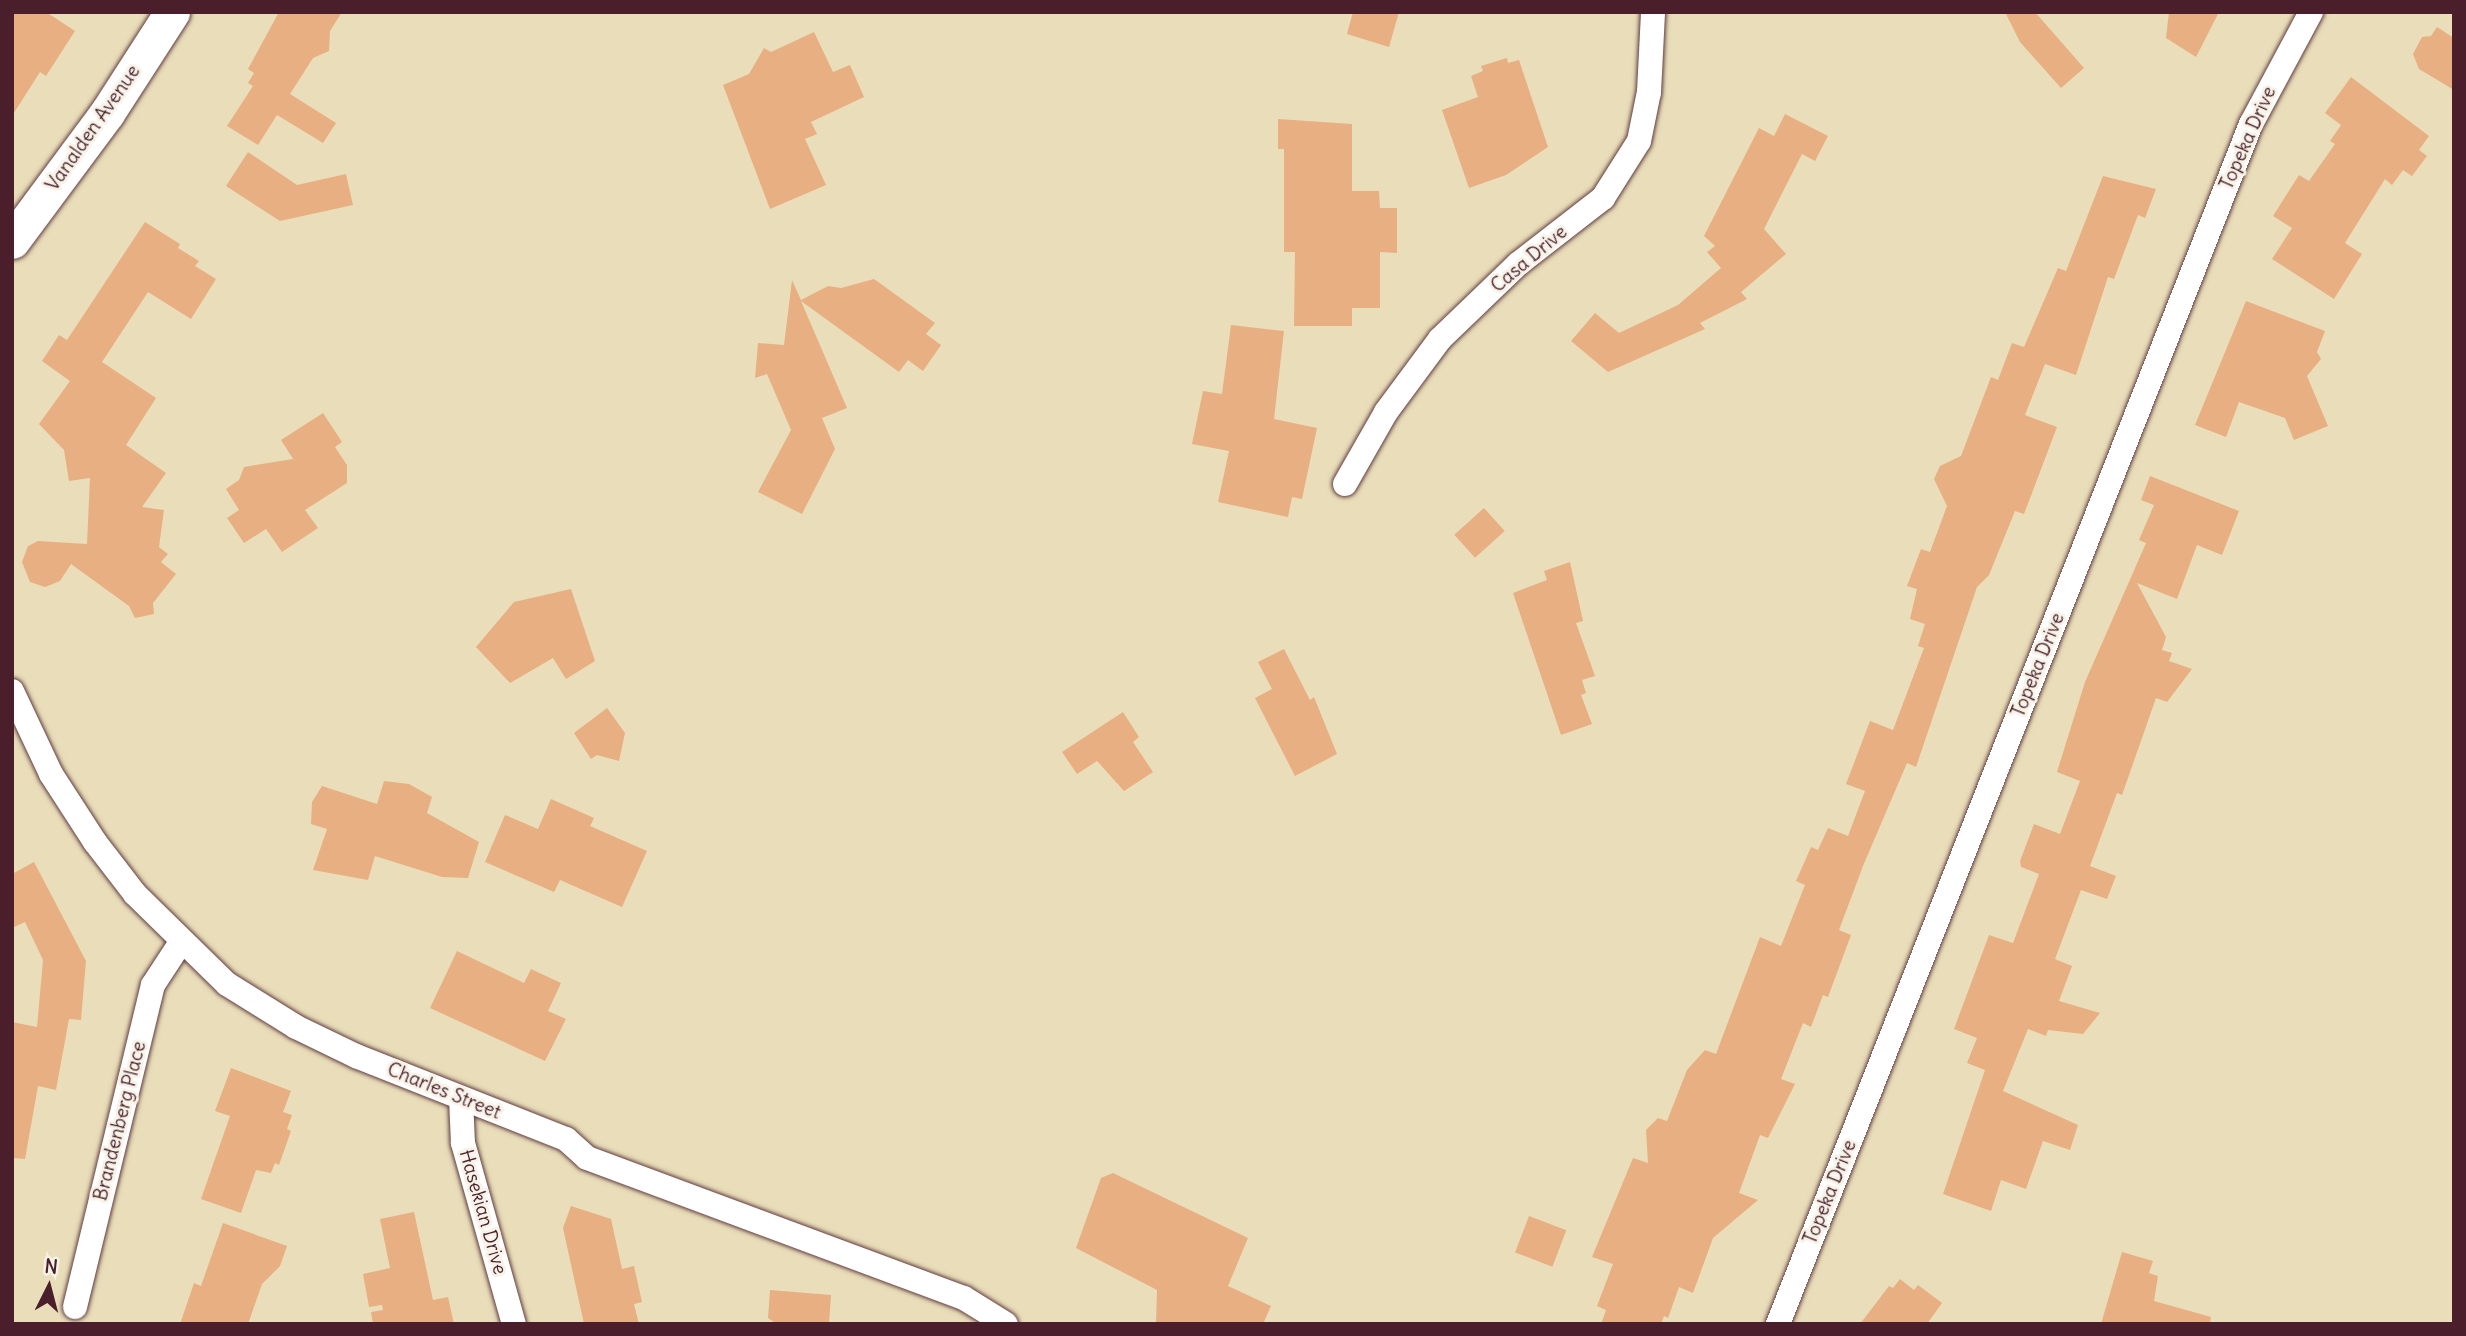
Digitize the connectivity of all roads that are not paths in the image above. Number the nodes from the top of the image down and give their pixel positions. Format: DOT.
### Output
graph roads {
  1 [pos="172,12"];
  2 [pos="1653,12"];
  3 [pos="2311,12"];
  4 [pos="12,242"];
  5 [pos="1345,484"];
  6 [pos="12,691"];
  7 [pos="181,942"];
  8 [pos="461,1098"];
  9 [pos="75,1307"];
  10 [pos="514,1324"];
  11 [pos="1006,1324"];
  12 [pos="1778,1324"];
  1 -- 4 [label="main road, Vanalden Avenue"];
  2 -- 5 [label="street, Casa Drive"];
  3 -- 12 [label="street, Topeka Drive"];
  6 -- 7 [label="street, Charles Street"];
  7 -- 8 [label="street, Charles Street"];
  7 -- 9 [label="street, Brandenberg Place"];
  8 -- 10 [label="street, Hasekian Drive"];
  8 -- 11 [label="street, Charles Street"];
}
